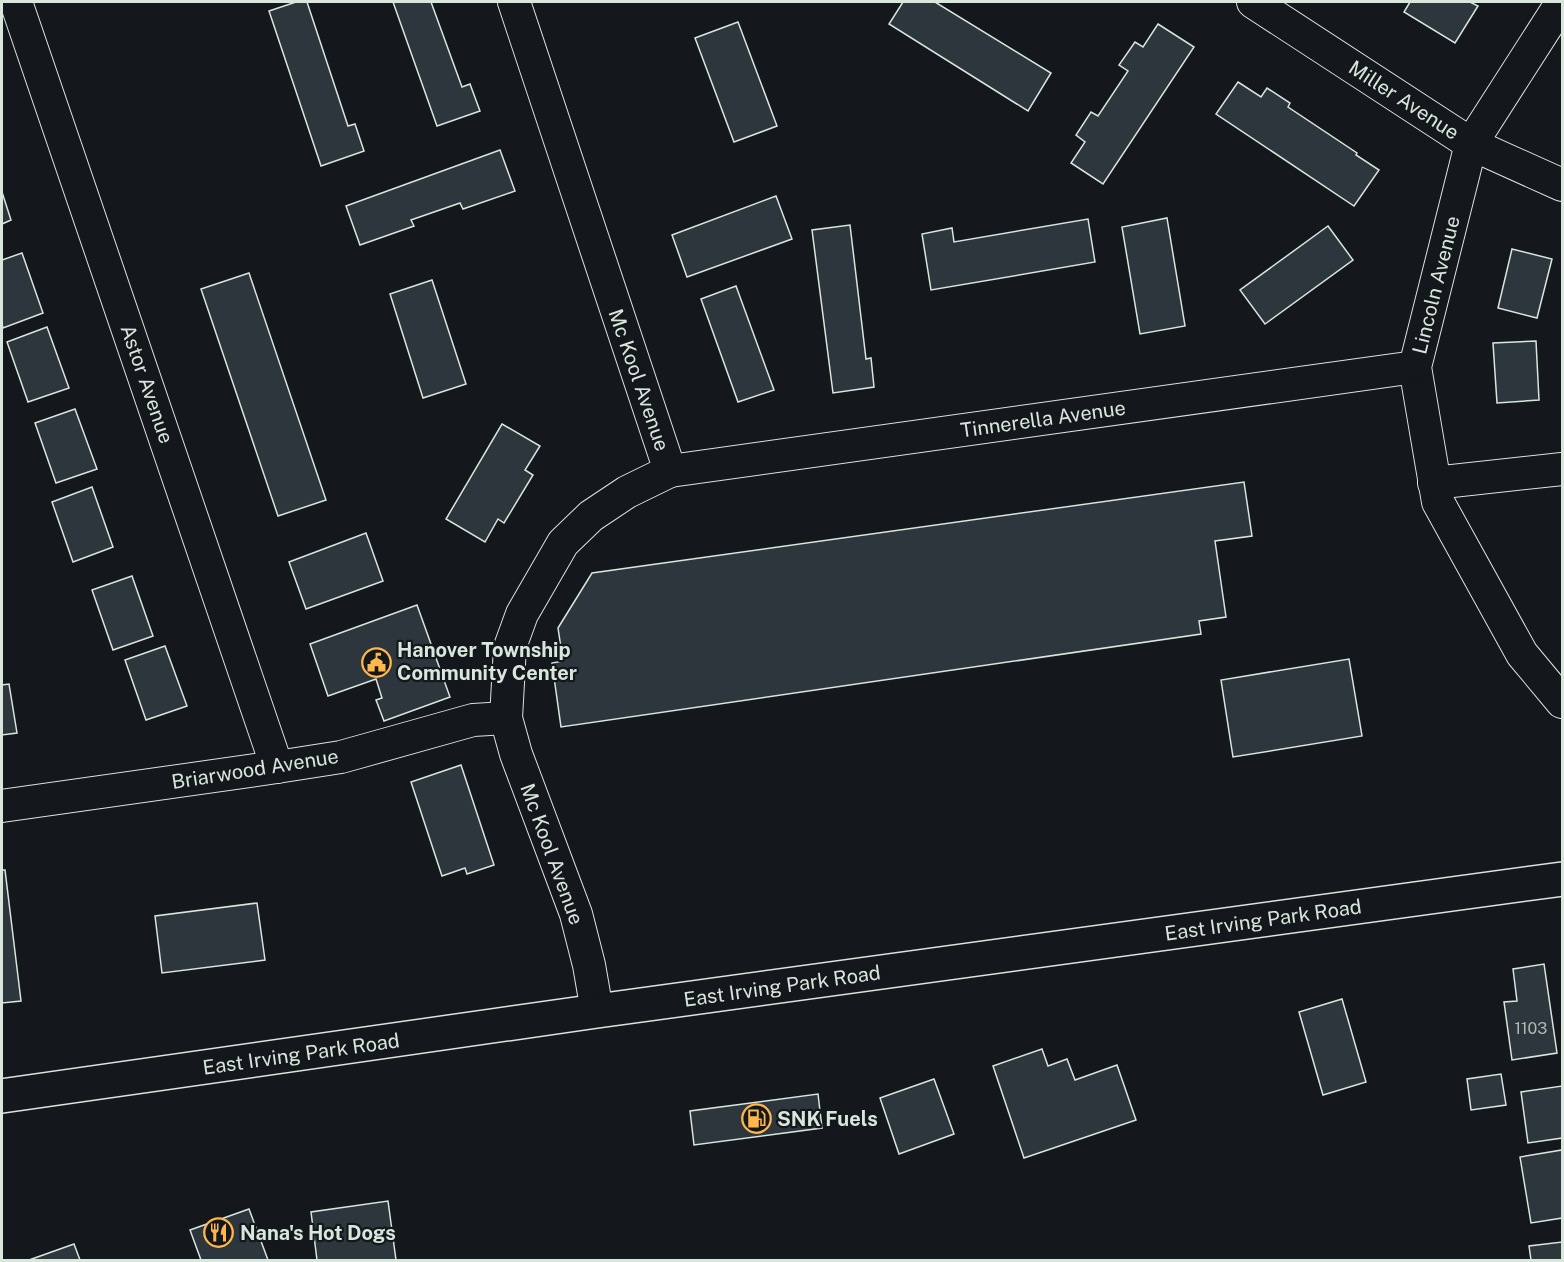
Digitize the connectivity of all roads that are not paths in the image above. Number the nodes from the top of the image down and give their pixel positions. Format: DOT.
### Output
graph roads {
  1 [pos="16,2"];
  2 [pos="514,2"];
  3 [pos="1253,2"];
  4 [pos="1562,2"];
  5 [pos="1471,144"];
  6 [pos="1563,185"];
  7 [pos="1415,367"];
  8 [pos="1563,469"];
  9 [pos="670,471"];
  10 [pos="1434,483"];
  11 [pos="1563,702"];
  12 [pos="506,718"];
  13 [pos="277,767"];
  14 [pos="2,806"];
  15 [pos="1563,879"];
  16 [pos="597,1011"];
  17 [pos="2,1096"];
  1 -- 13 [label="street, Astor Avenue"];
  2 -- 9 [label="street, Mc Kool Avenue"];
  3 -- 5 [label="street, Miller Avenue"];
  4 -- 5 [label="street, Lincoln Avenue"];
  5 -- 6 [label="street, Miller Avenue"];
  5 -- 7 [label="street, Lincoln Avenue"];
  7 -- 9 [label="street, Tinnerella Avenue"];
  7 -- 10 [label="street, Lincoln Avenue"];
  8 -- 10 [label="street"];
  9 -- 12 [label="street, Mc Kool Avenue"];
  10 -- 11 [label="street, Lincoln Avenue"];
  12 -- 13 [label="street, Briarwood Avenue"];
  12 -- 16 [label="street, Mc Kool Avenue"];
  13 -- 14 [label="street, Briarwood Avenue"];
  15 -- 16 [label="main road, East Irving Park Road"];
  16 -- 17 [label="main road, East Irving Park Road"];
}
